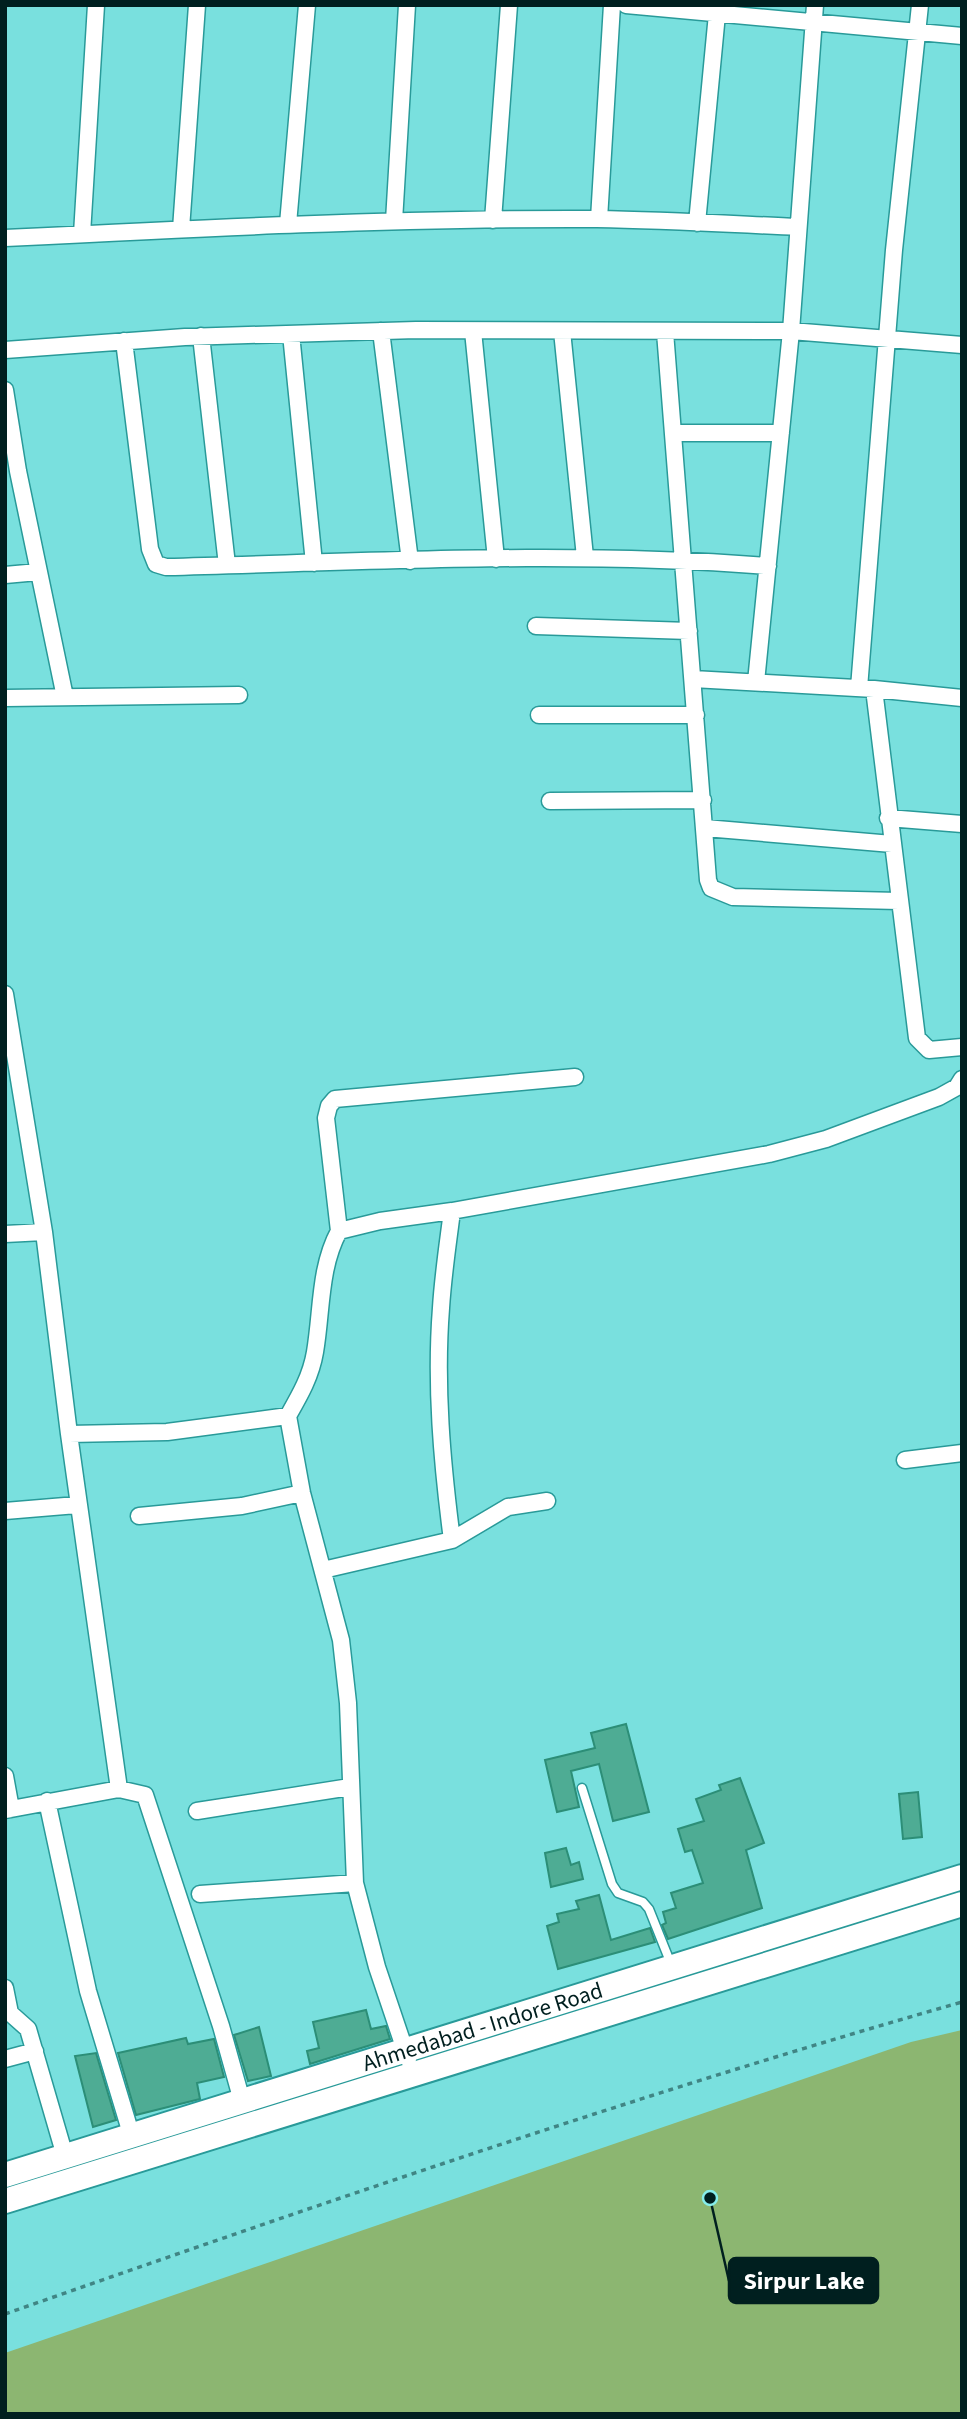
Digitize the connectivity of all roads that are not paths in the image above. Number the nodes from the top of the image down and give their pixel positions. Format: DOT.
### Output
graph roads {
  1 [pos="96,5"];
  2 [pos="197,5"];
  3 [pos="307,5"];
  4 [pos="407,5"];
  5 [pos="509,5"];
  6 [pos="612,5"];
  7 [pos="626,5"];
  8 [pos="920,5"];
  9 [pos="814,13"];
  10 [pos="717,14"];
  11 [pos="917,31"];
  12 [pos="962,36"];
  13 [pos="599,219"];
  14 [pos="493,220"];
  15 [pos="394,221"];
  16 [pos="697,223"];
  17 [pos="288,224"];
  18 [pos="798,227"];
  19 [pos="181,229"];
  20 [pos="82,234"];
  21 [pos="5,238"];
  22 [pos="381,331"];
  23 [pos="473,331"];
  24 [pos="562,331"];
  25 [pos="791,331"];
  26 [pos="665,332"];
  27 [pos="291,334"];
  28 [pos="201,336"];
  29 [pos="886,338"];
  30 [pos="124,341"];
  31 [pos="962,345"];
  32 [pos="5,350"];
  33 [pos="5,390"];
  34 [pos="673,433"];
  35 [pos="780,433"];
  36 [pos="11,472"];
  37 [pos="585,557"];
  38 [pos="496,559"];
  39 [pos="682,559"];
  40 [pos="410,561"];
  41 [pos="314,563"];
  42 [pos="227,565"];
  43 [pos="768,566"];
  44 [pos="38,572"];
  45 [pos="5,575"];
  46 [pos="536,626"];
  47 [pos="689,631"];
  48 [pos="693,679"];
  49 [pos="756,682"];
  50 [pos="867,688"];
  51 [pos="961,694"];
  52 [pos="239,695"];
  53 [pos="65,697"];
  54 [pos="5,698"];
  55 [pos="539,715"];
  56 [pos="696,715"];
  57 [pos="703,800"];
  58 [pos="550,801"];
  59 [pos="888,818"];
  60 [pos="962,824"];
  61 [pos="705,828"];
  62 [pos="891,844"];
  63 [pos="899,901"];
  64 [pos="5,994"];
  65 [pos="962,1047"];
  66 [pos="575,1077"];
  67 [pos="962,1079"];
  68 [pos="452,1211"];
  69 [pos="44,1231"];
  70 [pos="339,1231"];
  71 [pos="5,1234"];
  72 [pos="288,1416"];
  73 [pos="69,1434"];
  74 [pos="962,1453"];
  75 [pos="905,1460"];
  76 [pos="302,1493"];
  77 [pos="547,1501"];
  78 [pos="77,1505"];
  79 [pos="5,1511"];
  80 [pos="139,1516"];
  81 [pos="452,1539"];
  82 [pos="323,1570"];
  83 [pos="5,1776"];
  84 [pos="350,1787"];
  85 [pos="582,1788"];
  86 [pos="119,1789"];
  87 [pos="47,1801"];
  88 [pos="8,1810"];
  89 [pos="197,1811"];
  90 [pos="962,1877"];
  91 [pos="355,1883"];
  92 [pos="200,1894"];
  93 [pos="962,1904"];
  94 [pos="673,1967"];
  95 [pos="5,1988"];
  96 [pos="404,2049"];
  97 [pos="35,2051"];
  98 [pos="5,2059"];
  99 [pos="414,2075"];
  100 [pos="242,2101"];
  101 [pos="132,2137"];
  102 [pos="65,2157"];
  103 [pos="5,2175"];
  104 [pos="5,2201"];
  1 -- 20 [label="street"];
  2 -- 19 [label="street"];
  3 -- 17 [label="street"];
  4 -- 15 [label="street"];
  5 -- 14 [label="street"];
  6 -- 13 [label="street"];
  7 -- 10 [label="street"];
  8 -- 11 [label="street"];
  9 -- 10 [label="street"];
  9 -- 11 [label="street"];
  9 -- 18 [label="street"];
  10 -- 16 [label="street"];
  11 -- 12 [label="street"];
  11 -- 29 [label="street"];
  13 -- 14 [label="street"];
  13 -- 16 [label="street"];
  14 -- 15 [label="street"];
  15 -- 17 [label="street"];
  16 -- 18 [label="street"];
  17 -- 19 [label="street"];
  18 -- 25 [label="street"];
  19 -- 20 [label="street"];
  20 -- 21 [label="street"];
  22 -- 23 [label="street"];
  22 -- 27 [label="street"];
  22 -- 40 [label="street"];
  23 -- 24 [label="street"];
  23 -- 38 [label="street"];
  24 -- 26 [label="street"];
  24 -- 37 [label="street"];
  25 -- 26 [label="street"];
  25 -- 29 [label="street"];
  25 -- 35 [label="street"];
  26 -- 34 [label="street"];
  27 -- 28 [label="street"];
  27 -- 41 [label="street"];
  28 -- 30 [label="street"];
  28 -- 42 [label="street"];
  29 -- 31 [label="street"];
  29 -- 50 [label="street"];
  30 -- 32 [label="street"];
  30 -- 42 [label="street"];
  33 -- 36 [label="street"];
  34 -- 35 [label="street"];
  34 -- 39 [label="street"];
  35 -- 43 [label="street"];
  36 -- 44 [label="street"];
  37 -- 38 [label="street"];
  37 -- 39 [label="street"];
  38 -- 40 [label="street"];
  39 -- 43 [label="street"];
  39 -- 47 [label="street"];
  40 -- 41 [label="street"];
  41 -- 42 [label="street"];
  43 -- 49 [label="street"];
  44 -- 45 [label="street"];
  44 -- 53 [label="street"];
  46 -- 47 [label="street"];
  47 -- 48 [label="street"];
  48 -- 49 [label="street"];
  48 -- 56 [label="street"];
  49 -- 50 [label="street"];
  50 -- 51 [label="street"];
  50 -- 59 [label="street"];
  52 -- 53 [label="street"];
  53 -- 54 [label="street"];
  55 -- 56 [label="street"];
  56 -- 57 [label="street"];
  57 -- 58 [label="street"];
  57 -- 61 [label="street"];
  59 -- 60 [label="street"];
  59 -- 62 [label="street"];
  61 -- 62 [label="street"];
  61 -- 63 [label="street"];
  62 -- 63 [label="street"];
  63 -- 65 [label="street"];
  64 -- 69 [label="street"];
  66 -- 70 [label="street"];
  67 -- 68 [label="street"];
  68 -- 70 [label="street"];
  68 -- 81 [label="street"];
  69 -- 71 [label="street"];
  69 -- 73 [label="street"];
  70 -- 72 [label="street"];
  72 -- 73 [label="street"];
  72 -- 76 [label="street"];
  73 -- 78 [label="street"];
  74 -- 75 [label="street"];
  76 -- 80 [label="street"];
  76 -- 82 [label="street"];
  77 -- 81 [label="street"];
  78 -- 79 [label="street"];
  78 -- 86 [label="street"];
  81 -- 82 [label="street"];
  82 -- 84 [label="street"];
  83 -- 88 [label="street"];
  84 -- 89 [label="street"];
  84 -- 91 [label="street"];
  85 -- 94 [label="lane"];
  86 -- 87 [label="street"];
  86 -- 100 [label="street"];
  87 -- 88 [label="street"];
  87 -- 101 [label="street"];
  90 -- 94 [label="highway, Ahmedabad - Indore Road"];
  91 -- 92 [label="street"];
  91 -- 96 [label="street"];
  93 -- 99 [label="highway, Ahmedabad - Indore Road"];
  94 -- 96 [label="highway, Ahmedabad - Indore Road"];
  95 -- 97 [label="street"];
  96 -- 99 [label="street"];
  96 -- 100 [label="highway, Ahmedabad - Indore Road"];
  97 -- 98 [label="street"];
  97 -- 102 [label="street"];
  99 -- 104 [label="highway, Ahmedabad - Indore Road"];
  100 -- 101 [label="highway, Ahmedabad - Indore Road"];
  101 -- 102 [label="highway, Ahmedabad - Indore Road"];
  102 -- 103 [label="highway, Ahmedabad - Indore Road"];
}
